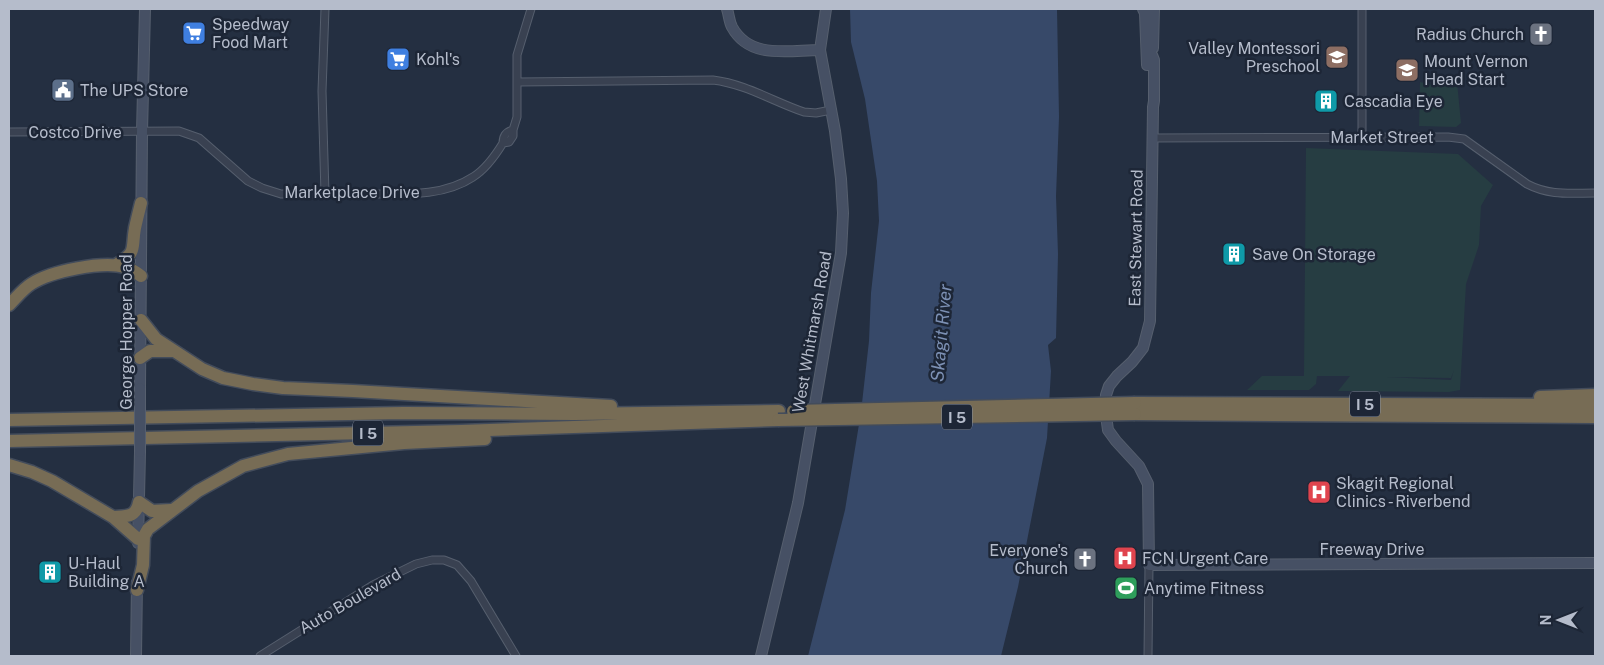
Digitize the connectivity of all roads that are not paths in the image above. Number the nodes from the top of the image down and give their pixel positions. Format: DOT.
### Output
graph roads {
  1 [pos="145,9"];
  2 [pos="325,9"];
  3 [pos="531,9"];
  4 [pos="728,9"];
  5 [pos="826,9"];
  6 [pos="1143,9"];
  7 [pos="1154,9"];
  8 [pos="1362,9"];
  9 [pos="820,50"];
  10 [pos="518,82"];
  11 [pos="1152,104"];
  12 [pos="830,110"];
  13 [pos="9,132"];
  14 [pos="142,132"];
  15 [pos="1362,137"];
  16 [pos="1152,138"];
  17 [pos="1595,193"];
  18 [pos="325,194"];
  19 [pos="141,203"];
  20 [pos="116,265"];
  21 [pos="141,276"];
  22 [pos="9,305"];
  23 [pos="141,320"];
  24 [pos="173,350"];
  25 [pos="140,358"];
  26 [pos="1595,395"];
  27 [pos="1395,404"];
  28 [pos="1595,405"];
  29 [pos="1135,408"];
  30 [pos="673,413"];
  31 [pos="778,416"];
  32 [pos="1514,416"];
  33 [pos="1595,417"];
  34 [pos="9,420"];
  35 [pos="727,422"];
  36 [pos="1595,423"];
  37 [pos="9,441"];
  38 [pos="9,465"];
  39 [pos="139,502"];
  40 [pos="171,510"];
  41 [pos="112,517"];
  42 [pos="138,539"];
  43 [pos="1595,563"];
  44 [pos="1149,565"];
  45 [pos="137,590"];
  46 [pos="136,656"];
  47 [pos="260,656"];
  48 [pos="516,656"];
  49 [pos="761,656"];
  50 [pos="1148,656"];
  1 -- 14 [label="street, George Hopper Road"];
  2 -- 18 [label="street"];
  3 -- 10 [label="street"];
  4 -- 9 [label="street"];
  5 -- 9 [label="street, West Whitmarsh Road"];
  6 -- 11 [label="street"];
  7 -- 11 [label="street, East Stewart Road"];
  8 -- 15 [label="street"];
  9 -- 12 [label="street, West Whitmarsh Road"];
  10 -- 12 [label="street"];
  10 -- 18 [label="street, Marketplace Drive"];
  11 -- 16 [label="street, East Stewart Road"];
  12 -- 49 [label="street, West Whitmarsh Road"];
  13 -- 14 [label="street, Costco Drive"];
  14 -- 18 [label="street, Marketplace Drive"];
  14 -- 19 [label="street, George Hopper Road"];
  15 -- 16 [label="street, Market Street"];
  15 -- 17 [label="street, Market Street"];
  16 -- 44 [label="street, East Stewart Road"];
  19 -- 20 [label="highway"];
  19 -- 21 [label="street, George Hopper Road"];
  20 -- 21 [label="highway"];
  20 -- 22 [label="highway"];
  21 -- 23 [label="street, George Hopper Road"];
  23 -- 24 [label="highway"];
  23 -- 25 [label="street, George Hopper Road"];
  24 -- 25 [label="highway"];
  24 -- 30 [label="highway"];
  25 -- 39 [label="street, George Hopper Road, bridge"];
  26 -- 27 [label="highway"];
  27 -- 28 [label="highway, I 5"];
  27 -- 29 [label="highway, I 5"];
  29 -- 31 [label="highway, I 5, bridge"];
  29 -- 32 [label="highway, I 5"];
  30 -- 31 [label="highway, I 5"];
  30 -- 34 [label="highway, I 5"];
  31 -- 35 [label="highway, I 5"];
  32 -- 33 [label="highway, I 5"];
  32 -- 36 [label="highway"];
  35 -- 37 [label="highway, I 5"];
  35 -- 40 [label="highway"];
  38 -- 41 [label="highway"];
  39 -- 40 [label="highway"];
  39 -- 41 [label="highway"];
  39 -- 42 [label="street, George Hopper Road"];
  40 -- 45 [label="highway"];
  41 -- 42 [label="highway"];
  42 -- 45 [label="street, George Hopper Road"];
  43 -- 44 [label="street, Freeway Drive"];
  44 -- 50 [label="street"];
  45 -- 46 [label="street, George Hopper Road"];
  47 -- 48 [label="street, Auto Boulevard"];
}
